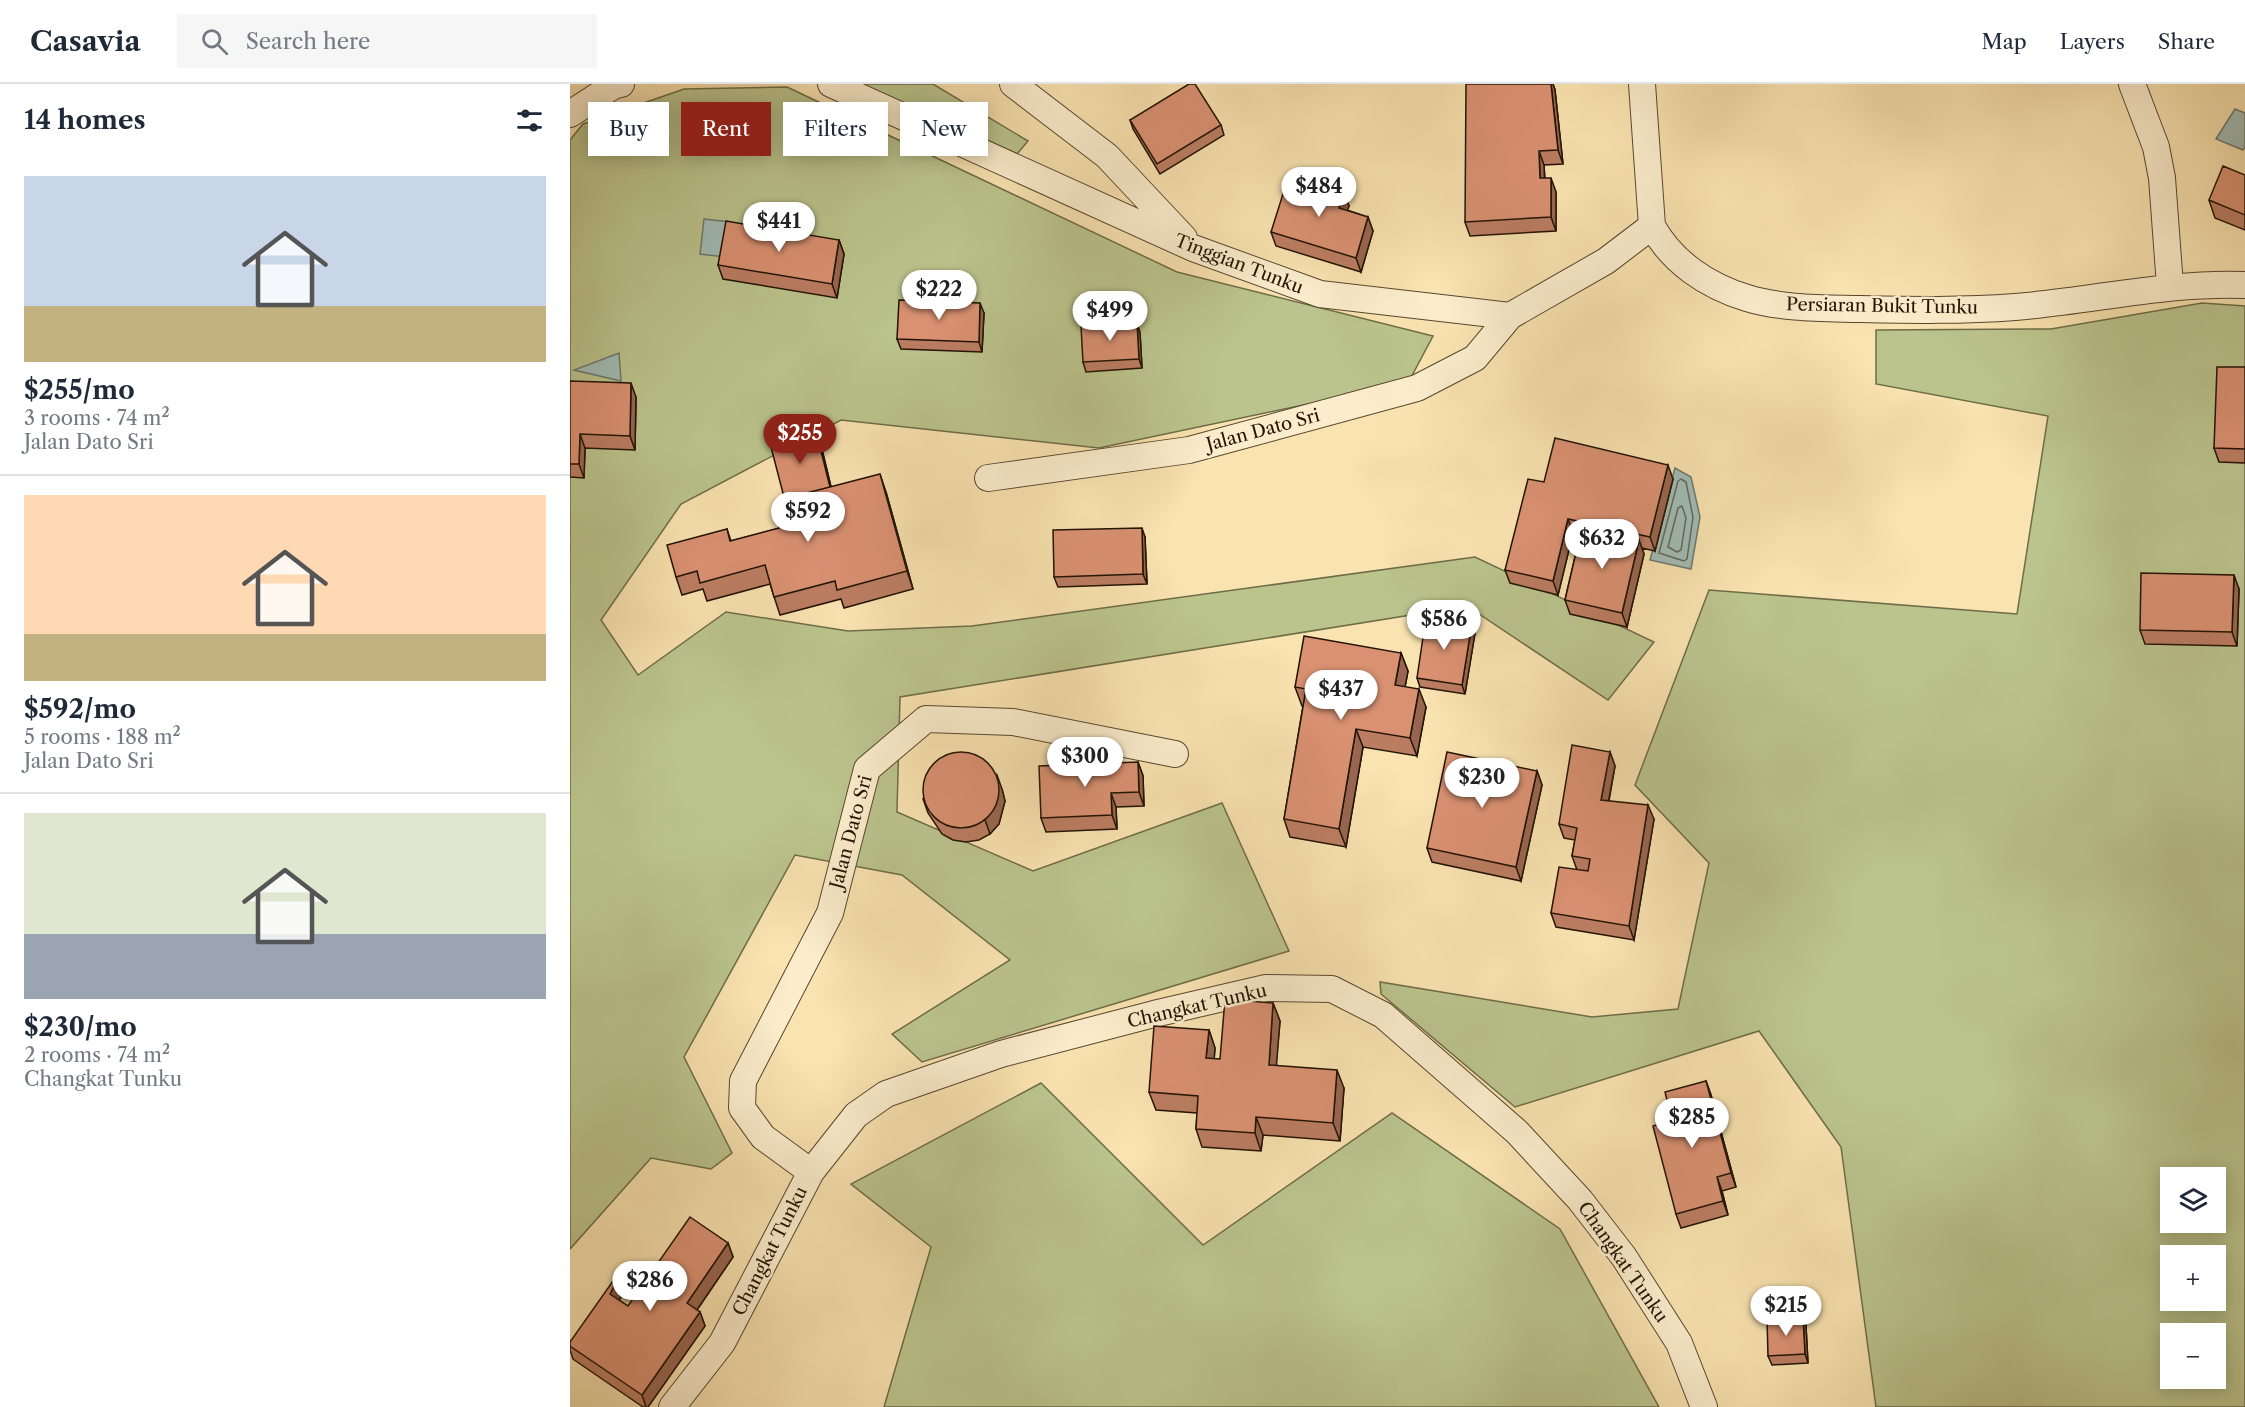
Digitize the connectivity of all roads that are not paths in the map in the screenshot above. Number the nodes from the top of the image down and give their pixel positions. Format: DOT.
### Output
graph roads {
  1 [pos="621,84"];
  2 [pos="831,84"];
  3 [pos="1013,84"];
  4 [pos="1642,84"];
  5 [pos="2132,84"];
  6 [pos="570,114"];
  7 [pos="1652,226"];
  8 [pos="1193,248"];
  9 [pos="2245,285"];
  10 [pos="2170,286"];
  11 [pos="1510,316"];
  12 [pos="988,478"];
  13 [pos="1175,754"];
  14 [pos="811,1172"];
  15 [pos="672,1407"];
  16 [pos="1704,1407"];
  1 -- 6 [label="street"];
  2 -- 8 [label="street, Tinggian Tunku"];
  3 -- 8 [label="street"];
  4 -- 7 [label="street, Persiaran Bukit Tunku"];
  5 -- 10 [label="street"];
  7 -- 10 [label="street, Persiaran Bukit Tunku"];
  7 -- 11 [label="street"];
  8 -- 11 [label="street, Tinggian Tunku"];
  9 -- 10 [label="street, Persiaran Bukit Tunku"];
  11 -- 12 [label="street, Jalan Dato Sri"];
  13 -- 14 [label="street, Jalan Dato Sri"];
  14 -- 15 [label="street, Changkat Tunku"];
  14 -- 16 [label="street, Changkat Tunku"];
}
